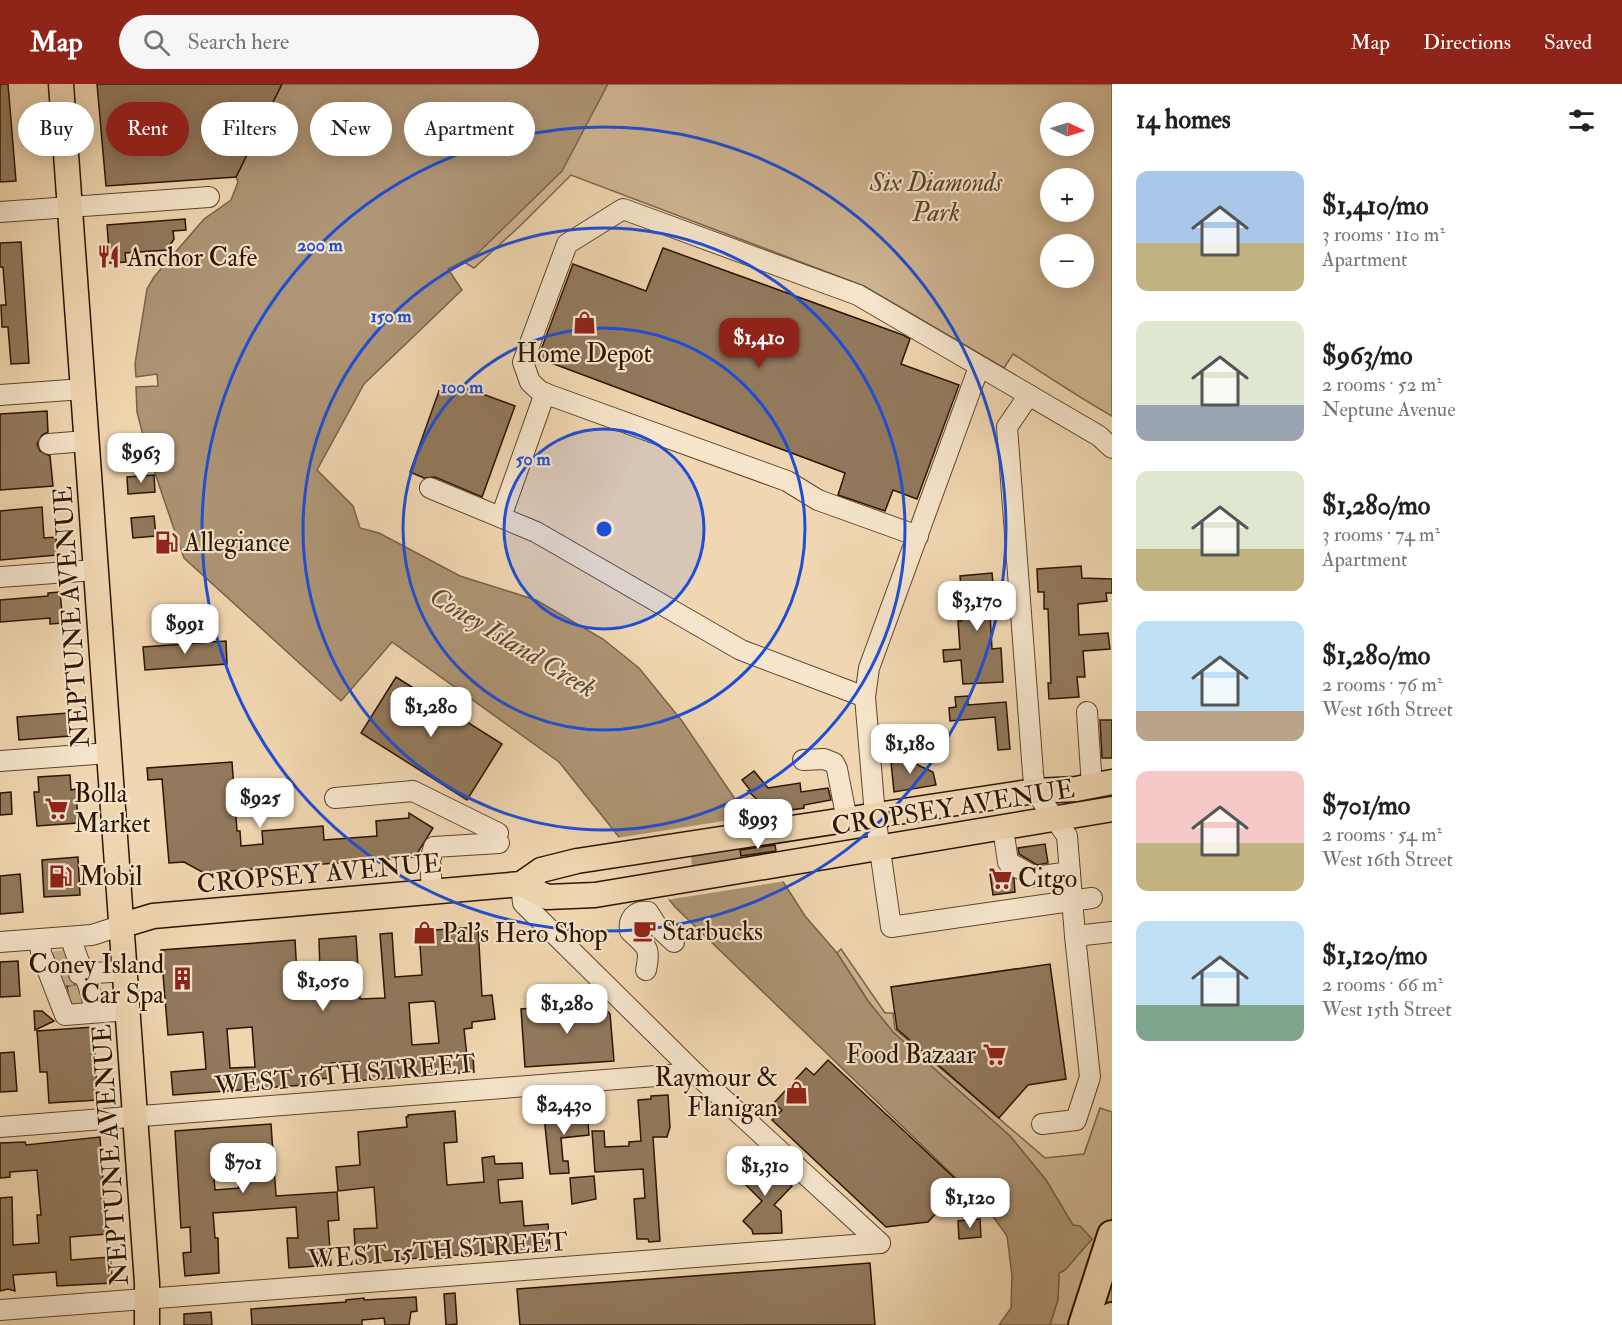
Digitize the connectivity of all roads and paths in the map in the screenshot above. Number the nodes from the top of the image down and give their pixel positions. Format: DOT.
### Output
graph roads {
  1 [pos="61,84"];
  2 [pos="209,197"];
  3 [pos="70,207"];
  4 [pos="0,212"];
  5 [pos="979,367"];
  6 [pos="83,389"];
  7 [pos="545,393"];
  8 [pos="0,395"];
  9 [pos="1029,395"];
  10 [pos="86,441"];
  11 [pos="1108,441"];
  12 [pos="49,444"];
  13 [pos="430,488"];
  14 [pos="501,517"];
  15 [pos="918,536"];
  16 [pos="95,570"];
  17 [pos="0,578"];
  18 [pos="865,698"];
  19 [pos="1087,712"];
  20 [pos="110,753"];
  21 [pos="803,760"];
  22 [pos="0,761"];
  23 [pos="1102,784"];
  24 [pos="1035,791"];
  25 [pos="334,798"];
  26 [pos="1112,809"];
  27 [pos="876,816"];
  28 [pos="847,820"];
  29 [pos="1056,820"];
  30 [pos="1003,828"];
  31 [pos="879,849"];
  32 [pos="1070,872"];
  33 [pos="521,884"];
  34 [pos="432,891"];
  35 [pos="1092,898"];
  36 [pos="1072,901"];
  37 [pos="123,925"];
  38 [pos="1112,932"];
  39 [pos="71,936"];
  40 [pos="1075,936"];
  41 [pos="40,939"];
  42 [pos="0,942"];
  43 [pos="674,942"];
  44 [pos="126,970"];
  45 [pos="646,970"];
  46 [pos="69,977"];
  47 [pos="129,1010"];
  48 [pos="94,1012"];
  49 [pos="695,1073"];
  50 [pos="136,1118"];
  51 [pos="1042,1124"];
  52 [pos="0,1127"];
  53 [pos="1112,1235"];
  54 [pos="148,1299"];
  55 [pos="0,1310"];
  56 [pos="1112,1317"];
  57 [pos="147,1325"];
  58 [pos="1083,1325"];
  59 [pos="1110,1325"];
  1 -- 3 [label="main road, NEPTUNE AVENUE"];
  2 -- 3 [label="street"];
  3 -- 4 [label="street"];
  3 -- 6 [label="main road, NEPTUNE AVENUE"];
  5 -- 7 [label="street"];
  5 -- 9 [label="street"];
  5 -- 15 [label="street"];
  6 -- 8 [label="street"];
  6 -- 10 [label="main road, NEPTUNE AVENUE"];
  7 -- 14 [label="street"];
  7 -- 15 [label="street"];
  9 -- 11 [label="street"];
  9 -- 24 [label="street"];
  10 -- 12 [label="street"];
  10 -- 16 [label="main road, NEPTUNE AVENUE"];
  13 -- 14 [label="street"];
  14 -- 18 [label="street"];
  15 -- 18 [label="street"];
  16 -- 17 [label="street"];
  16 -- 20 [label="main road, NEPTUNE AVENUE"];
  18 -- 27 [label="street"];
  19 -- 23 [label="street"];
  20 -- 22 [label="street"];
  20 -- 37 [label="main road, NEPTUNE AVENUE"];
  21 -- 28 [label="street"];
  23 -- 24 [label="main road, CROPSEY AVENUE"];
  24 -- 27 [label="main road, CROPSEY AVENUE"];
  24 -- 29 [label="street"];
  25 -- 34 [label="street"];
  26 -- 29 [label="main road, CROPSEY AVENUE"];
  27 -- 28 [label="main road, CROPSEY AVENUE"];
  27 -- 31 [label="street"];
  28 -- 33 [label="main road, CROPSEY AVENUE"];
  29 -- 30 [label="main road, CROPSEY AVENUE"];
  29 -- 32 [label="street"];
  30 -- 31 [label="main road, CROPSEY AVENUE"];
  30 -- 32 [label="street"];
  31 -- 33 [label="main road, CROPSEY AVENUE"];
  31 -- 36 [label="street"];
  32 -- 36 [label="street"];
  33 -- 34 [label="main road, CROPSEY AVENUE"];
  33 -- 49 [label="street"];
  34 -- 37 [label="main road, CROPSEY AVENUE"];
  35 -- 36 [label="street"];
  36 -- 40 [label="street"];
  37 -- 39 [label="street"];
  37 -- 44 [label="main road, NEPTUNE AVENUE"];
  38 -- 40 [label="street"];
  39 -- 41 [label="street"];
  39 -- 46 [label="street"];
  40 -- 51 [label="street"];
  41 -- 42 [label="street"];
  41 -- 46 [label="street"];
  43 -- 45 [label="street"];
  44 -- 46 [label="street"];
  44 -- 47 [label="main road, NEPTUNE AVENUE"];
  46 -- 48 [label="street"];
  46 -- 48 [label="street"];
  47 -- 48 [label="street"];
  47 -- 50 [label="main road, NEPTUNE AVENUE"];
  49 -- 50 [label="street, WEST 16TH STREET"];
  49 -- 54 [label="street, WEST 15TH STREET"];
  50 -- 52 [label="street, WEST 16TH STREET"];
  50 -- 54 [label="main road, NEPTUNE AVENUE"];
  53 -- 58 [label="highway"];
  54 -- 55 [label="street, WEST 15TH STREET"];
  54 -- 57 [label="main road, NEPTUNE AVENUE"];
  56 -- 59 [label="highway"];
}
